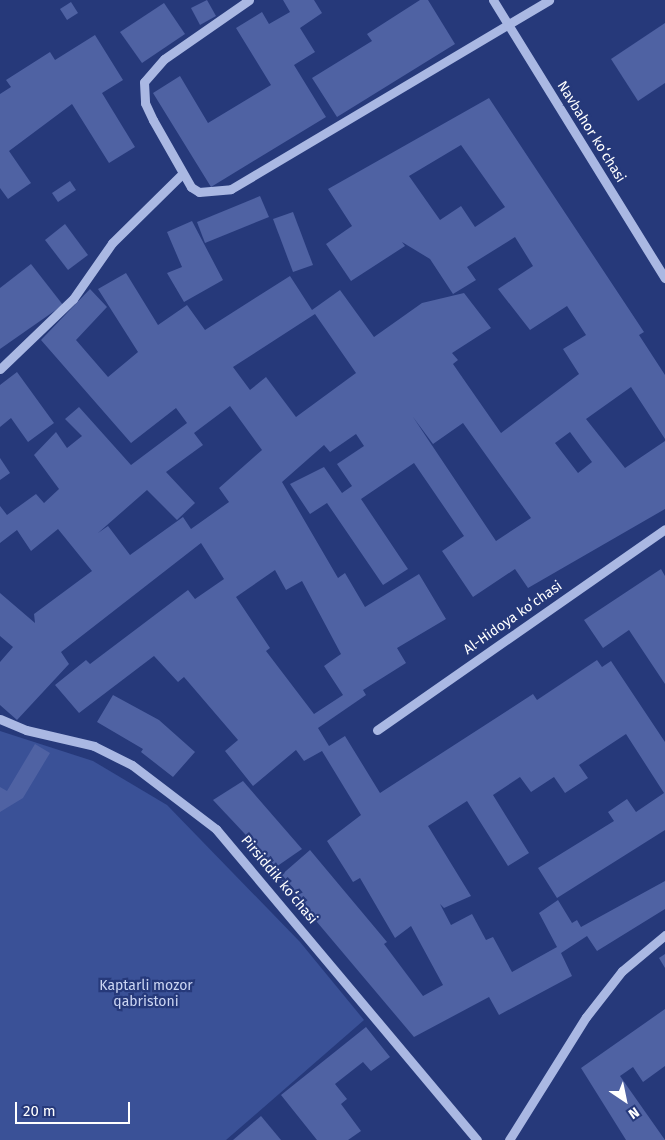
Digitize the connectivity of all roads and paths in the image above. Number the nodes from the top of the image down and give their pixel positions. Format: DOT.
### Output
graph roads {
  1 [pos="249,0"];
  2 [pos="493,0"];
  3 [pos="549,0"];
  4 [pos="509,26"];
  5 [pos="182,174"];
  6 [pos="665,278"];
  7 [pos="0,369"];
  8 [pos="665,529"];
  9 [pos="0,719"];
  10 [pos="377,730"];
  11 [pos="665,935"];
  12 [pos="477,1140"];
  13 [pos="509,1140"];
  1 -- 5 [label="street"];
  2 -- 4 [label="street, Navbahor koʻchasi"];
  3 -- 4 [label="street"];
  4 -- 5 [label="street"];
  4 -- 6 [label="street, Navbahor koʻchasi"];
  5 -- 7 [label="street"];
  8 -- 10 [label="street, Al-Hidoya koʻchasi"];
  9 -- 12 [label="street, Pirsiddik koʻchasi"];
  11 -- 13 [label="street"];
}
